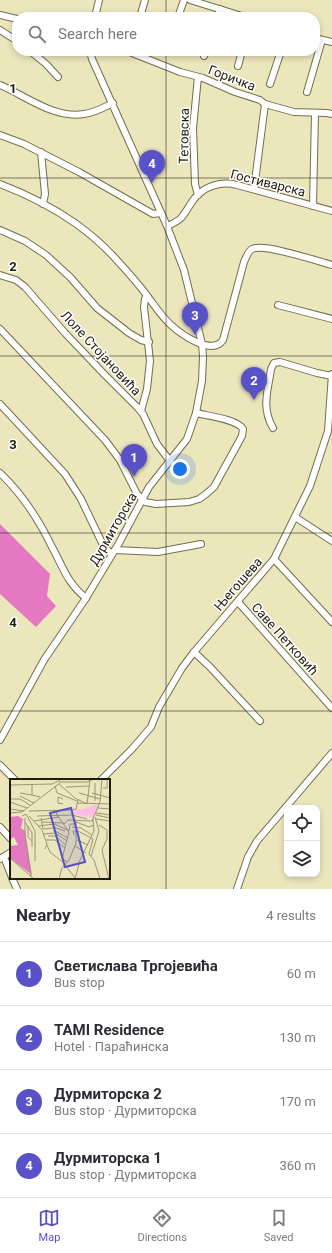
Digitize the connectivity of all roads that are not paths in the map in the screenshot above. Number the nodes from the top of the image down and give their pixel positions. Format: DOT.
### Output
graph roads {
  1 [pos="99,0"];
  2 [pos="145,0"];
  3 [pos="184,0"];
  4 [pos="190,0"];
  5 [pos="198,1"];
  6 [pos="220,9"];
  7 [pos="96,12"];
  8 [pos="141,12"];
  9 [pos="180,12"];
  10 [pos="219,12"];
  11 [pos="229,12"];
  12 [pos="0,15"];
  13 [pos="12,18"];
  14 [pos="0,30"];
  15 [pos="12,38"];
  16 [pos="322,40"];
  17 [pos="332,42"];
  18 [pos="320,47"];
  19 [pos="36,56"];
  20 [pos="91,56"];
  21 [pos="140,56"];
  22 [pos="241,56"];
  23 [pos="279,56"];
  24 [pos="317,56"];
  25 [pos="238,66"];
  26 [pos="198,76"];
  27 [pos="58,78"];
  28 [pos="270,84"];
  29 [pos="0,85"];
  30 [pos="307,92"];
  31 [pos="113,104"];
  32 [pos="265,104"];
  33 [pos="315,113"];
  34 [pos="332,114"];
  35 [pos="0,135"];
  36 [pos="41,152"];
  37 [pos="0,184"];
  38 [pos="254,189"];
  39 [pos="198,195"];
  40 [pos="43,204"];
  41 [pos="313,206"];
  42 [pos="332,211"];
  43 [pos="161,213"];
  44 [pos="167,226"];
  45 [pos="0,230"];
  46 [pos="332,265"];
  47 [pos="0,275"];
  48 [pos="147,296"];
  49 [pos="278,305"];
  50 [pos="332,319"];
  51 [pos="0,329"];
  52 [pos="149,342"];
  53 [pos="202,344"];
  54 [pos="332,375"];
  55 [pos="0,404"];
  56 [pos="141,411"];
  57 [pos="196,413"];
  58 [pos="273,428"];
  59 [pos="170,461"];
  60 [pos="0,473"];
  61 [pos="142,499"];
  62 [pos="295,517"];
  63 [pos="332,541"];
  64 [pos="202,544"];
  65 [pos="113,552"];
  66 [pos="274,559"];
  67 [pos="86,598"];
  68 [pos="238,602"];
  69 [pos="332,622"];
  70 [pos="194,652"];
  71 [pos="332,708"];
  72 [pos="260,721"];
  73 [pos="0,740"];
  74 [pos="332,753"];
  75 [pos="0,766"];
  76 [pos="14,779"];
  77 [pos="103,779"];
  78 [pos="0,827"];
  79 [pos="10,838"];
  80 [pos="2,858"];
  81 [pos="10,873"];
  82 [pos="12,879"];
  83 [pos="17,889"];
  84 [pos="237,889"];
  1 -- 7 [label="street"];
  2 -- 8 [label="street"];
  3 -- 9 [label="street"];
  4 -- 5 [label="street"];
  5 -- 6 [label="street"];
  6 -- 10 [label="street"];
  6 -- 11 [label="street"];
  12 -- 13 [label="street"];
  14 -- 15 [label="street"];
  16 -- 17 [label="street"];
  16 -- 18 [label="street"];
  19 -- 27 [label="street"];
  20 -- 31 [label="street, Дурмиторска"];
  21 -- 26 [label="street, Горичка"];
  22 -- 25 [label="street"];
  23 -- 28 [label="street"];
  24 -- 30 [label="street"];
  26 -- 32 [label="street, Горичка"];
  26 -- 39 [label="street, Тетовска"];
  29 -- 31 [label="street"];
  31 -- 43 [label="street, Дурмиторска"];
  32 -- 33 [label="street, Горичка"];
  32 -- 38 [label="street"];
  33 -- 34 [label="street, Горичка"];
  33 -- 41 [label="street"];
  35 -- 36 [label="street"];
  36 -- 40 [label="street"];
  36 -- 43 [label="street"];
  37 -- 40 [label="street"];
  38 -- 39 [label="street, Гостиварска"];
  38 -- 41 [label="street, Гостиварска"];
  39 -- 44 [label="street, Гостиварска"];
  40 -- 48 [label="street"];
  41 -- 42 [label="street, Гостиварска"];
  43 -- 44 [label="street, Дурмиторска"];
  44 -- 53 [label="street, Дурмиторска"];
  45 -- 52 [label="street"];
  46 -- 53 [label="street"];
  47 -- 56 [label="street, Лоле Стојановића"];
  48 -- 52 [label="street"];
  48 -- 53 [label="street"];
  49 -- 50 [label="street"];
  51 -- 61 [label="street"];
  52 -- 56 [label="street"];
  53 -- 57 [label="street, Дурмиторска"];
  54 -- 58 [label="street"];
  54 -- 62 [label="street, Његошева"];
  55 -- 65 [label="street"];
  56 -- 59 [label="street, Лоле Стојановића"];
  57 -- 59 [label="street, Дурмиторска"];
  57 -- 61 [label="street"];
  59 -- 61 [label="street, Дурмиторска"];
  60 -- 67 [label="street"];
  61 -- 65 [label="street, Дурмиторска"];
  62 -- 63 [label="street"];
  62 -- 66 [label="street, Његошева"];
  64 -- 65 [label="street"];
  65 -- 67 [label="street, Дурмиторска"];
  66 -- 68 [label="street, Његошева"];
  66 -- 69 [label="street"];
  67 -- 73 [label="street, Дурмиторска"];
  68 -- 70 [label="street, Његошева"];
  68 -- 71 [label="street, Саве Петковић"];
  70 -- 72 [label="street"];
  70 -- 77 [label="street, Његошева"];
  74 -- 84 [label="street"];
  75 -- 76 [label="street"];
  78 -- 79 [label="street"];
  80 -- 81 [label="street"];
  82 -- 83 [label="street"];
}
